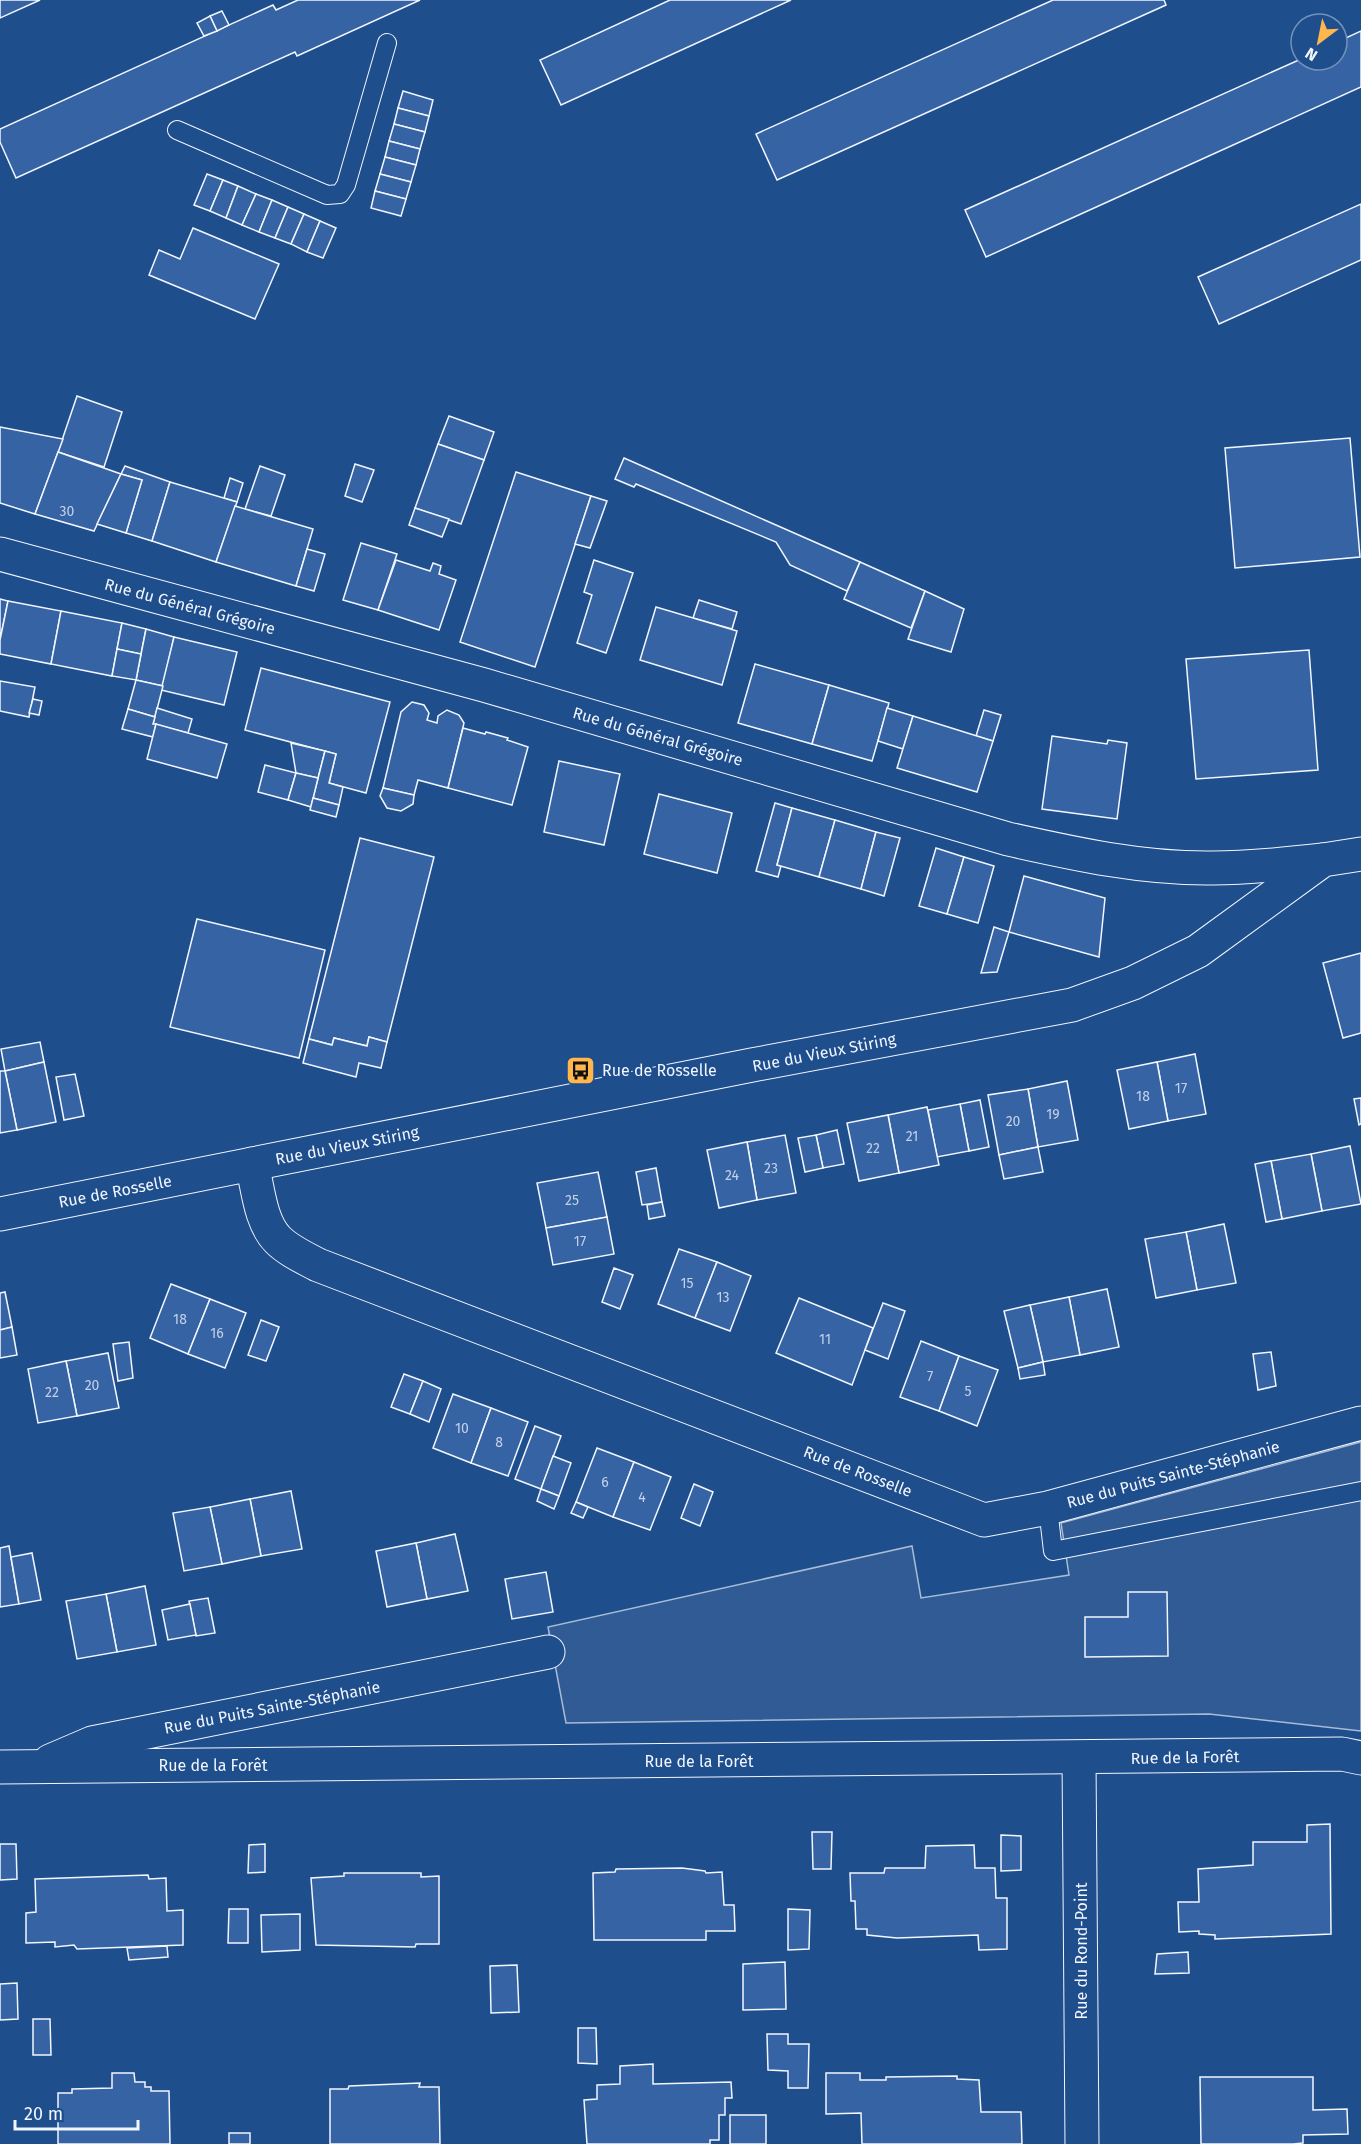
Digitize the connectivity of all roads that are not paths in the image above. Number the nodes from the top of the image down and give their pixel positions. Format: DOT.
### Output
graph roads {
  1 [pos="387,43"];
  2 [pos="177,130"];
  3 [pos="0,554"];
  4 [pos="1361,854"];
  5 [pos="1323,860"];
  6 [pos="252,1164"];
  7 [pos="0,1214"];
  8 [pos="1361,1423"];
  9 [pos="1361,1491"];
  10 [pos="1047,1508"];
  11 [pos="984,1520"];
  12 [pos="548,1652"];
  13 [pos="1079,1758"];
  14 [pos="1361,1758"];
  15 [pos="37,1766"];
  16 [pos="0,1767"];
  17 [pos="1082,2144"];
  1 -- 2 [label="lane"];
  3 -- 5 [label="street, Rue du Général Grégoire"];
  4 -- 5 [label="street, Rue du Vieux Stiring"];
  5 -- 6 [label="street, Rue du Vieux Stiring"];
  6 -- 7 [label="street, Rue de Rosselle"];
  6 -- 11 [label="street, Rue de Rosselle"];
  8 -- 10 [label="street, Rue du Puits Sainte-Stéphanie"];
  9 -- 10 [label="lane"];
  10 -- 11 [label="street, Rue du Puits Sainte-Stéphanie"];
  12 -- 15 [label="street, Rue du Puits Sainte-Stéphanie"];
  13 -- 14 [label="street, Rue de la Forêt"];
  13 -- 15 [label="street, Rue de la Forêt"];
  13 -- 17 [label="street, Rue du Rond-Point"];
  15 -- 16 [label="street, Rue du Puits Sainte-Stéphanie"];
}
